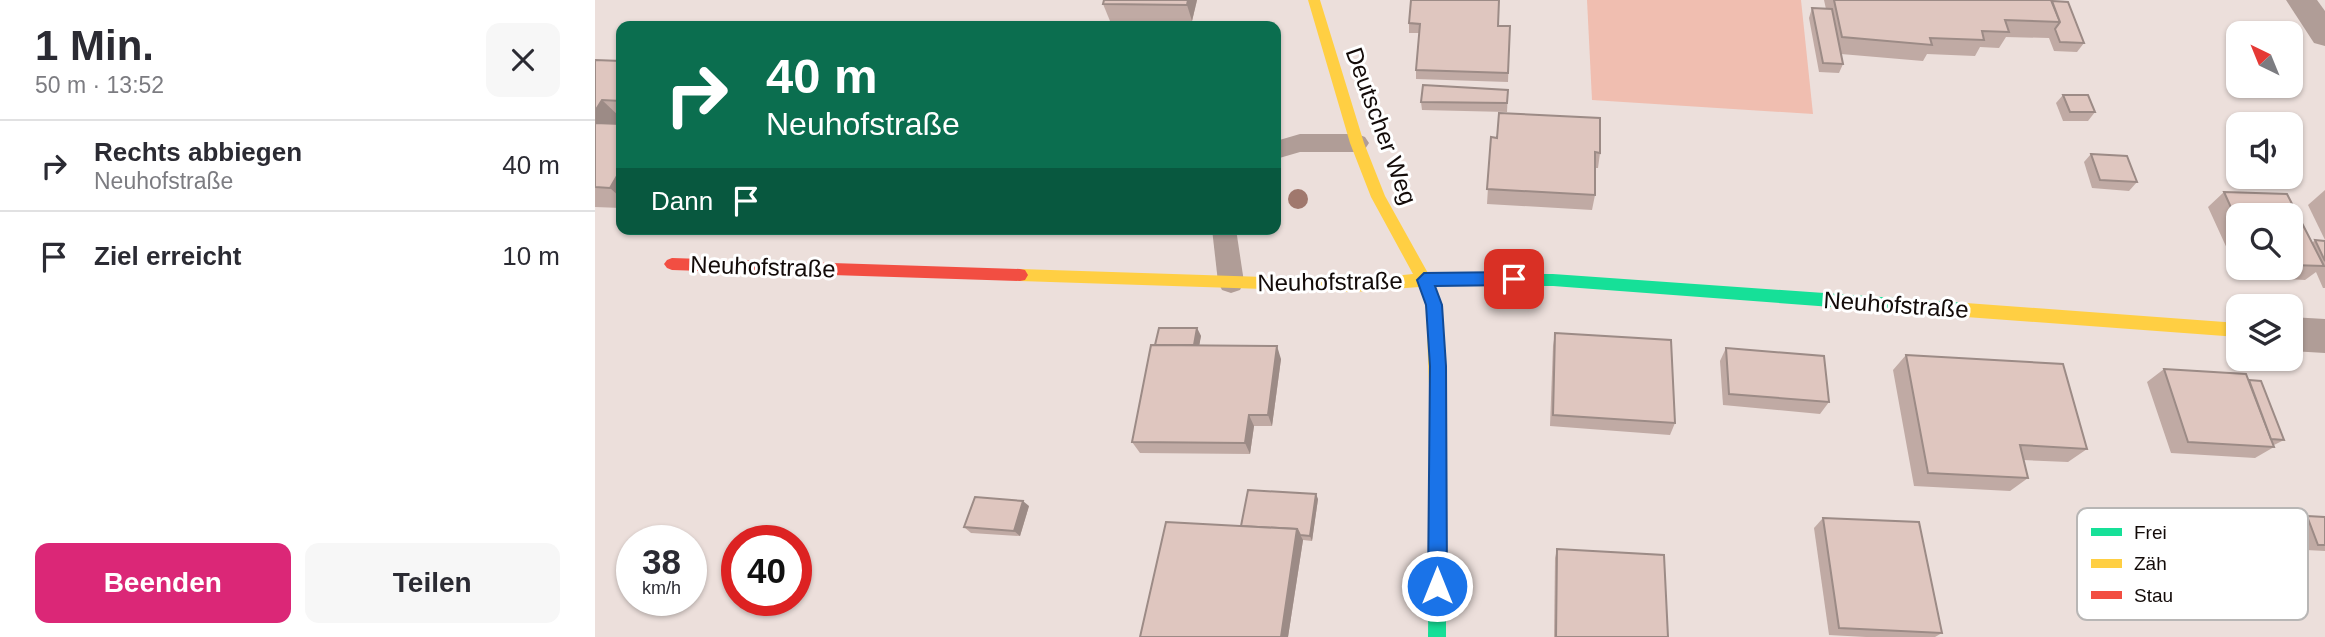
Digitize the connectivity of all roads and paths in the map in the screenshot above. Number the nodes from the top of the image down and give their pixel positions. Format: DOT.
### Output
graph roads {
  1 [pos="1314,0"];
  2 [pos="2301,0"];
  3 [pos="2325,35"];
  4 [pos="1357,143"];
  5 [pos="1281,149"];
  6 [pos="1225,235"];
  7 [pos="672,264"];
  8 [pos="1424,280"];
  9 [pos="1231,282"];
  10 [pos="2226,329"];
  11 [pos="2303,335"];
  12 [pos="2325,336"];
  13 [pos="1437,637"];
  1 -- 4 [label="street, Deutscher Weg"];
  2 -- 3 [label="street"];
  4 -- 5 [label="lane"];
  4 -- 8 [label="street, Deutscher Weg"];
  6 -- 9 [label="lane"];
  7 -- 9 [label="street, Neuhofstraße"];
  8 -- 9 [label="street, Neuhofstraße"];
  8 -- 10 [label="street, Neuhofstraße"];
  8 -- 13 [label="street, Deutscher Weg"];
  11 -- 12 [label="street"];
}
